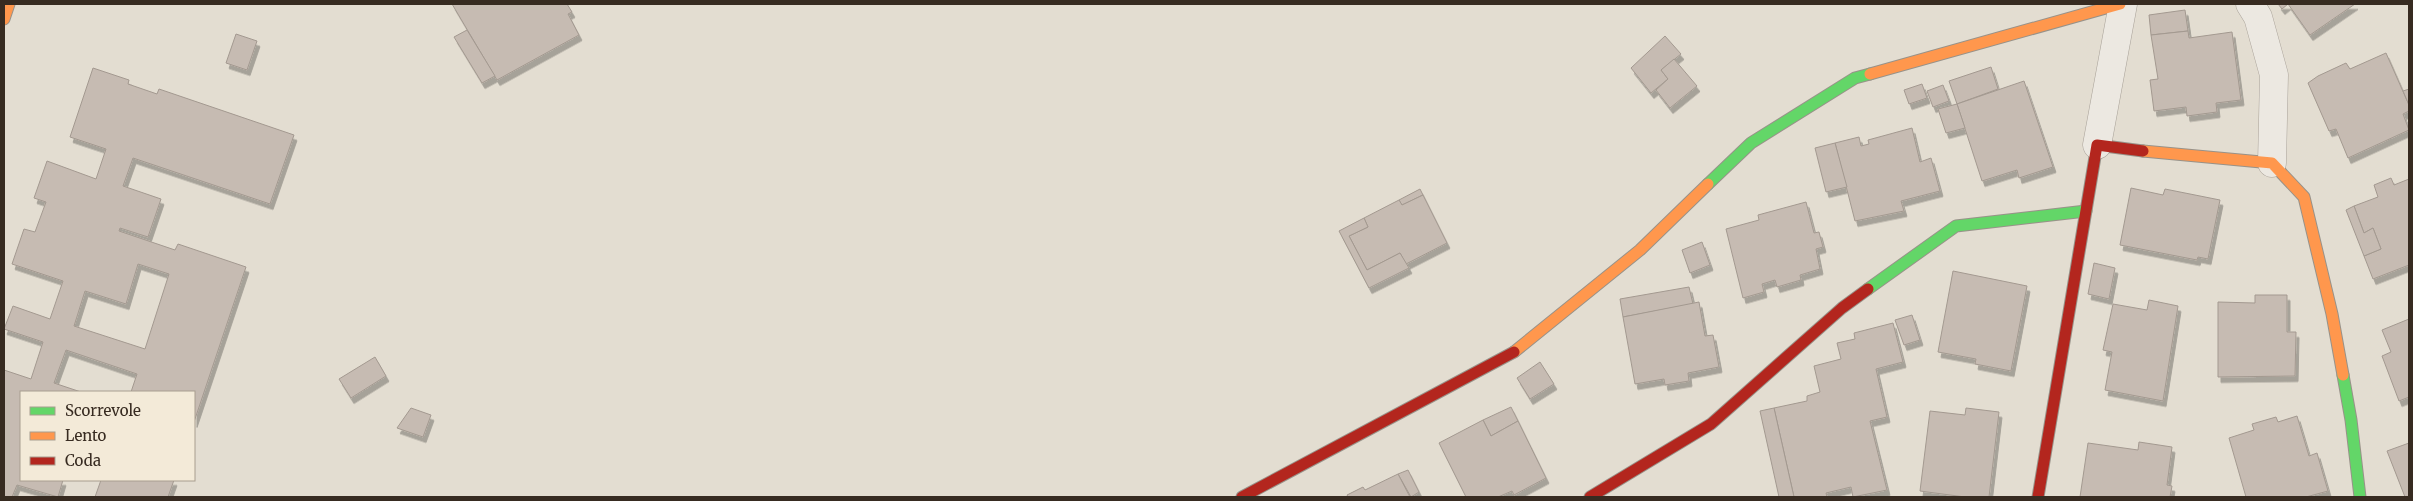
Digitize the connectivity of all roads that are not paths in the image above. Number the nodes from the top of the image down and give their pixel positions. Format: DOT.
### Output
graph roads {
  1 [pos="9,4"];
  2 [pos="2121,4"];
  3 [pos="2250,4"];
  4 [pos="4,19"];
  5 [pos="2097,145"];
  6 [pos="2272,162"];
  7 [pos="2086,211"];
  8 [pos="1242,497"];
  9 [pos="1590,497"];
  10 [pos="2038,497"];
  11 [pos="2360,497"];
  1 -- 4 [label="street"];
  2 -- 5 [label="street"];
  2 -- 8 [label="street"];
  3 -- 6 [label="street"];
  5 -- 6 [label="street"];
  5 -- 7 [label="street"];
  6 -- 11 [label="street"];
  7 -- 9 [label="street"];
  7 -- 10 [label="street"];
}
